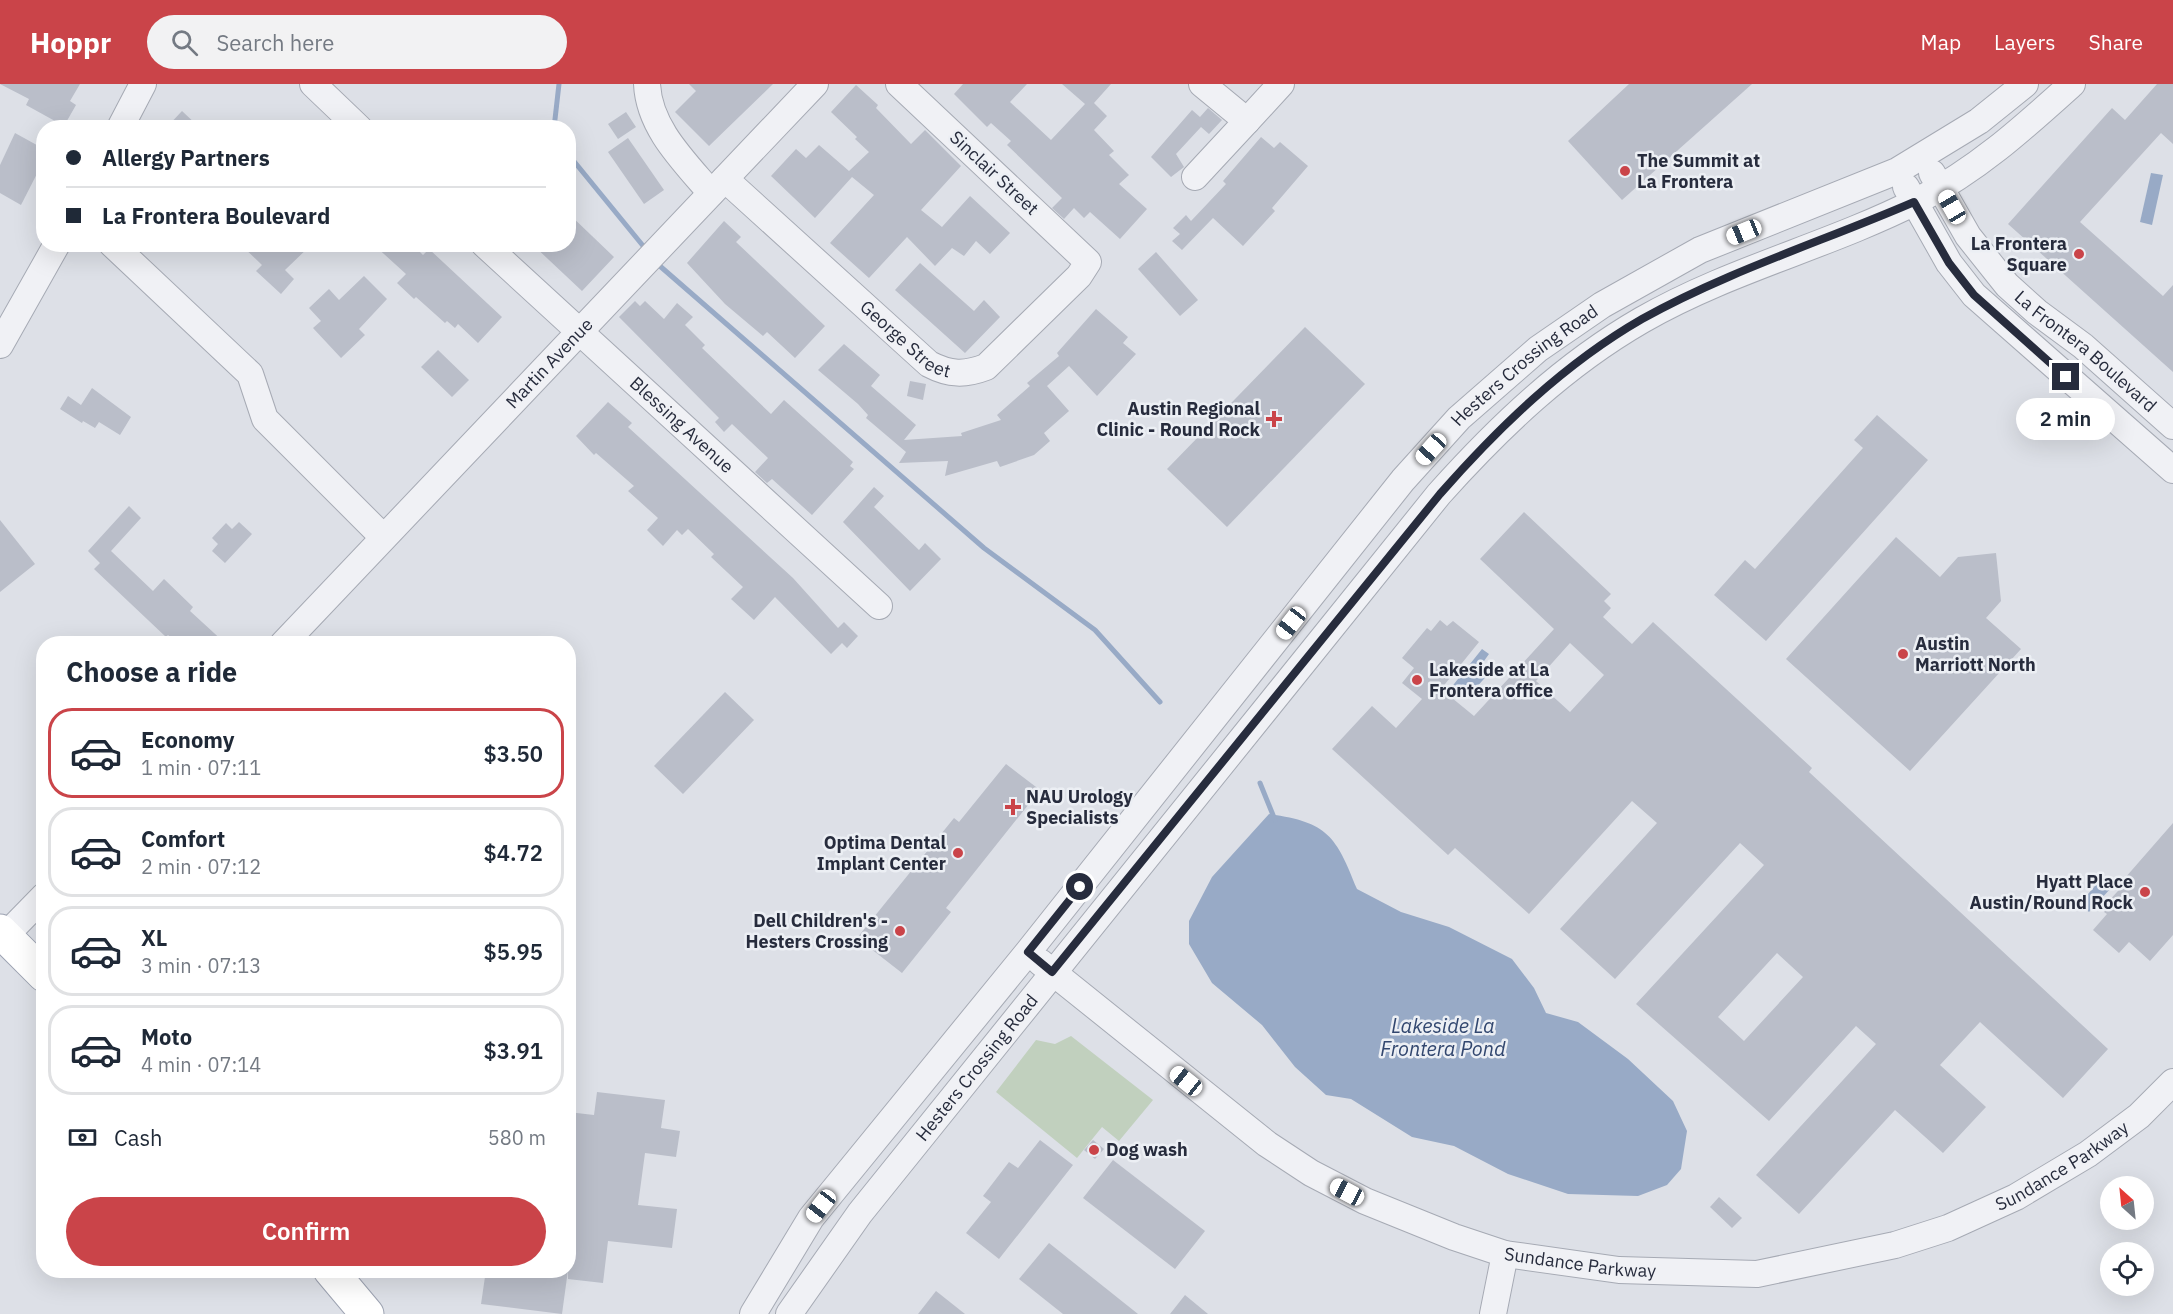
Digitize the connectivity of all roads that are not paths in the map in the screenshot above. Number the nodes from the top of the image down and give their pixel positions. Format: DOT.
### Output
graph roads {
  1 [pos="143,84"];
  2 [pos="313,84"];
  3 [pos="647,84"];
  4 [pos="815,84"];
  5 [pos="900,84"];
  6 [pos="1202,84"];
  7 [pos="1281,84"];
  8 [pos="2025,84"];
  9 [pos="2072,84"];
  10 [pos="124,120"];
  11 [pos="351,120"];
  12 [pos="1247,122"];
  13 [pos="1922,156"];
  14 [pos="1897,171"];
  15 [pos="1195,177"];
  16 [pos="718,186"];
  17 [pos="1941,188"];
  18 [pos="1914,202"];
  19 [pos="52,252"];
  20 [pos="120,252"];
  21 [pos="493,252"];
  22 [pos="1088,262"];
  23 [pos="578,331"];
  24 [pos="0,345"];
  25 [pos="2173,426"];
  26 [pos="2173,470"];
  27 [pos="383,537"];
  28 [pos="879,606"];
  29 [pos="290,636"];
  30 [pos="36,903"];
  31 [pos="3,934"];
  32 [pos="1028,952"];
  33 [pos="36,967"];
  34 [pos="1052,972"];
  35 [pos="2173,1082"];
  36 [pos="1505,1254"];
  37 [pos="337,1278"];
  38 [pos="756,1311"];
  39 [pos="367,1314"];
  40 [pos="789,1314"];
  41 [pos="1493,1314"];
  1 -- 10 [label="street"];
  2 -- 11 [label="street"];
  3 -- 16 [label="street, George Street"];
  4 -- 16 [label="street, Martin Avenue"];
  5 -- 22 [label="street, Sinclair Street"];
  6 -- 12 [label="street"];
  7 -- 12 [label="street"];
  8 -- 13 [label="street, Hesters Crossing Road"];
  9 -- 17 [label="street, Hesters Crossing Road"];
  12 -- 15 [label="street"];
  13 -- 14 [label="street, Hesters Crossing Road"];
  13 -- 17 [label="street, La Frontera Boulevard"];
  14 -- 18 [label="street, La Frontera Boulevard"];
  14 -- 32 [label="street, Hesters Crossing Road"];
  16 -- 22 [label="street, George Street"];
  16 -- 23 [label="street, Martin Avenue"];
  17 -- 18 [label="street, Hesters Crossing Road"];
  17 -- 25 [label="street, La Frontera Boulevard"];
  18 -- 26 [label="street, La Frontera Boulevard"];
  18 -- 34 [label="street, Hesters Crossing Road"];
  19 -- 24 [label="street"];
  20 -- 27 [label="street"];
  21 -- 23 [label="street, Blessing Avenue"];
  23 -- 27 [label="street, Martin Avenue"];
  23 -- 28 [label="street, Blessing Avenue"];
  27 -- 29 [label="street, Martin Avenue"];
  30 -- 31 [label="street"];
  31 -- 33 [label="main road"];
  32 -- 34 [label="street, Sundance Parkway"];
  32 -- 38 [label="street, Hesters Crossing Road"];
  34 -- 36 [label="street, Sundance Parkway"];
  34 -- 40 [label="street, Hesters Crossing Road"];
  35 -- 36 [label="street, Sundance Parkway"];
  36 -- 41 [label="street"];
  37 -- 39 [label="main road"];
}
